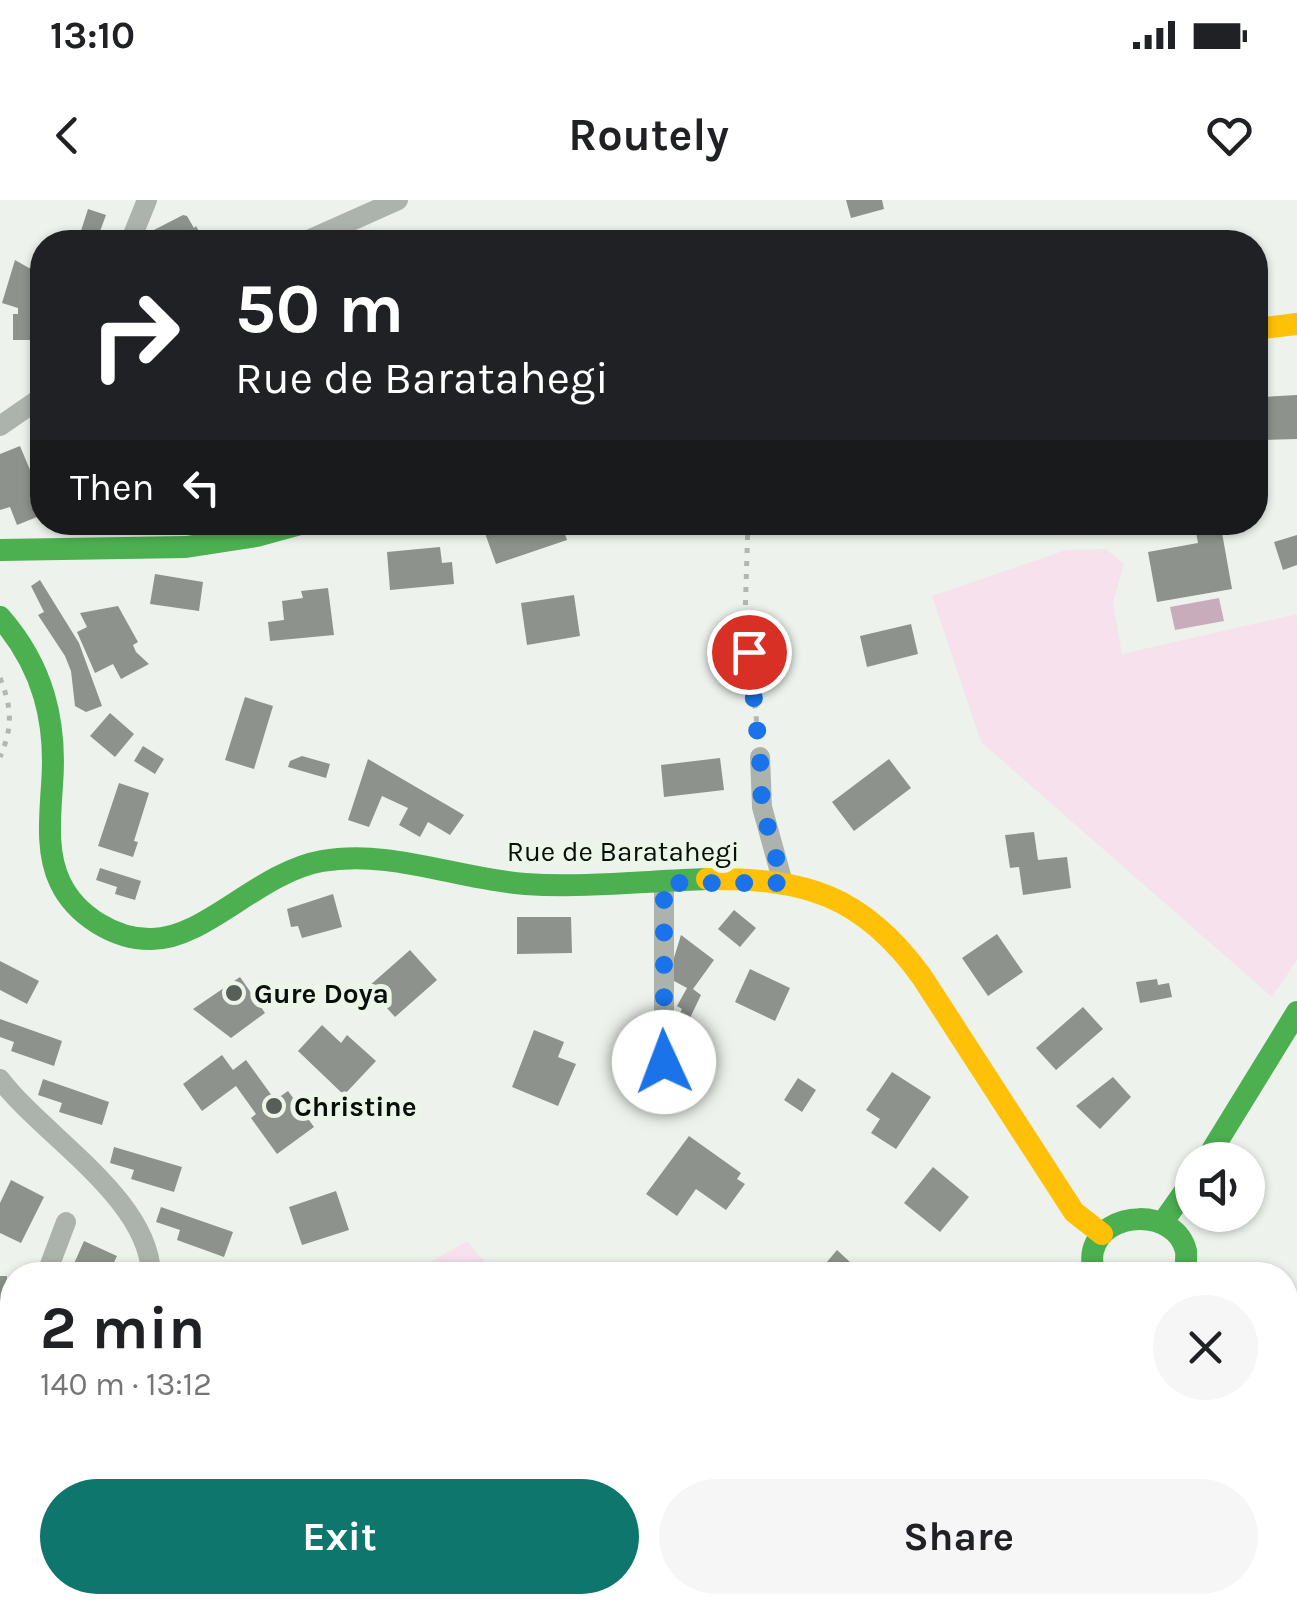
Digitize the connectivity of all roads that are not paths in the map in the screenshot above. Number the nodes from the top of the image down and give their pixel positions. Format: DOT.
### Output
graph roads {
  1 [pos="147,200"];
  2 [pos="398,200"];
  3 [pos="135,230"];
  4 [pos="331,230"];
  5 [pos="1297,324"];
  6 [pos="1268,327"];
  7 [pos="30,405"];
  8 [pos="0,426"];
  9 [pos="261,535"];
  10 [pos="0,550"];
  11 [pos="0,617"];
  12 [pos="760,757"];
  13 [pos="664,883"];
  14 [pos="783,883"];
  15 [pos="1297,1012"];
  16 [pos="664,1062"];
  17 [pos="0,1079"];
  18 [pos="1217,1142"];
  19 [pos="1175,1205"];
  20 [pos="66,1222"];
  21 [pos="1163,1222"];
  22 [pos="1102,1234"];
  23 [pos="51,1262"];
  24 [pos="150,1262"];
  25 [pos="1093,1262"];
  26 [pos="1186,1262"];
  1 -- 3 [label="street"];
  2 -- 4 [label="street"];
  5 -- 6 [label="street"];
  7 -- 8 [label="street"];
  9 -- 10 [label="street"];
  11 -- 13 [label="street, Rue de Baratahegi"];
  12 -- 14 [label="street"];
  13 -- 14 [label="street, Rue de Baratahegi"];
  13 -- 16 [label="street"];
  14 -- 22 [label="street, Rue de Baratahegi"];
  15 -- 18 [label="street"];
  17 -- 24 [label="street"];
  19 -- 21 [label="street"];
  20 -- 23 [label="street"];
  21 -- 22 [label="street"];
  21 -- 26 [label="street"];
  22 -- 25 [label="street"];
}
